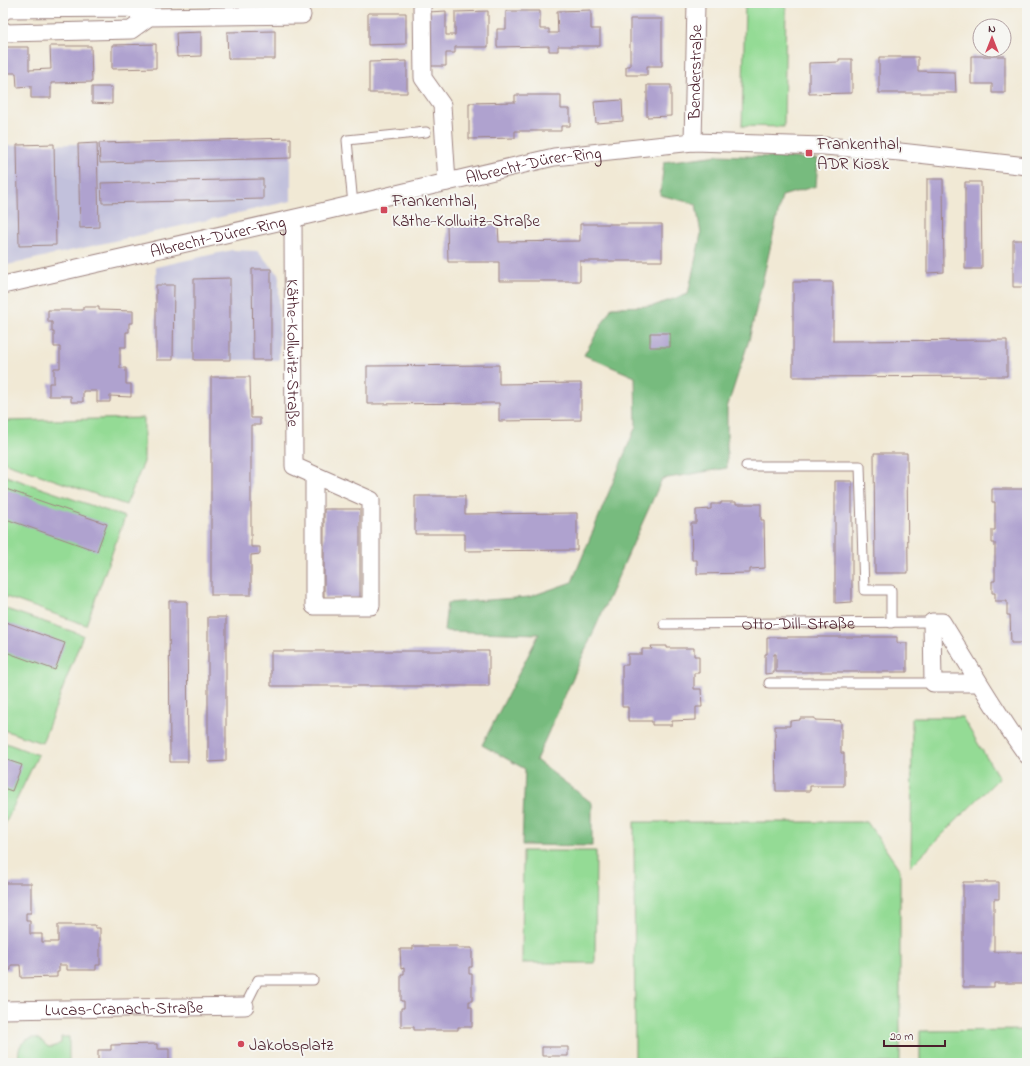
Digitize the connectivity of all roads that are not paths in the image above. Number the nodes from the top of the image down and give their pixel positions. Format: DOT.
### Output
graph roads {
  1 [pos="422,3"];
  2 [pos="696,3"];
  3 [pos="3,12"];
  4 [pos="302,15"];
  5 [pos="149,17"];
  6 [pos="3,30"];
  7 [pos="426,132"];
  8 [pos="693,142"];
  9 [pos="1027,166"];
  10 [pos="447,182"];
  11 [pos="353,205"];
  12 [pos="293,219"];
  13 [pos="3,285"];
  14 [pos="746,466"];
  15 [pos="314,474"];
  16 [pos="932,622"];
  17 [pos="891,623"];
  18 [pos="664,624"];
  19 [pos="934,682"];
  20 [pos="979,682"];
  21 [pos="769,683"];
  22 [pos="1027,755"];
  23 [pos="313,980"];
  24 [pos="245,1006"];
  25 [pos="3,1010"];
  1 -- 10 [label="street"];
  2 -- 8 [label="street, Benderstraße"];
  3 -- 5 [label="street"];
  4 -- 5 [label="street"];
  5 -- 6 [label="street"];
  7 -- 11 [label="lane"];
  8 -- 9 [label="street, Albrecht-Dürer-Ring"];
  8 -- 10 [label="street, Albrecht-Dürer-Ring"];
  10 -- 11 [label="street, Albrecht-Dürer-Ring"];
  11 -- 12 [label="street, Albrecht-Dürer-Ring"];
  12 -- 13 [label="street, Albrecht-Dürer-Ring"];
  12 -- 15 [label="street, Käthe-Kollwitz-Straße"];
  14 -- 17 [label="lane"];
  15 -- 15 [label="street, Käthe-Kollwitz-Straße"];
  16 -- 17 [label="lane, Otto-Dill-Straße"];
  16 -- 19 [label="street"];
  16 -- 20 [label="street"];
  17 -- 18 [label="lane, Otto-Dill-Straße"];
  19 -- 20 [label="street"];
  19 -- 21 [label="lane"];
  20 -- 22 [label="street"];
  23 -- 24 [label="lane"];
  24 -- 25 [label="street, Lucas-Cranach-Straße"];
}
